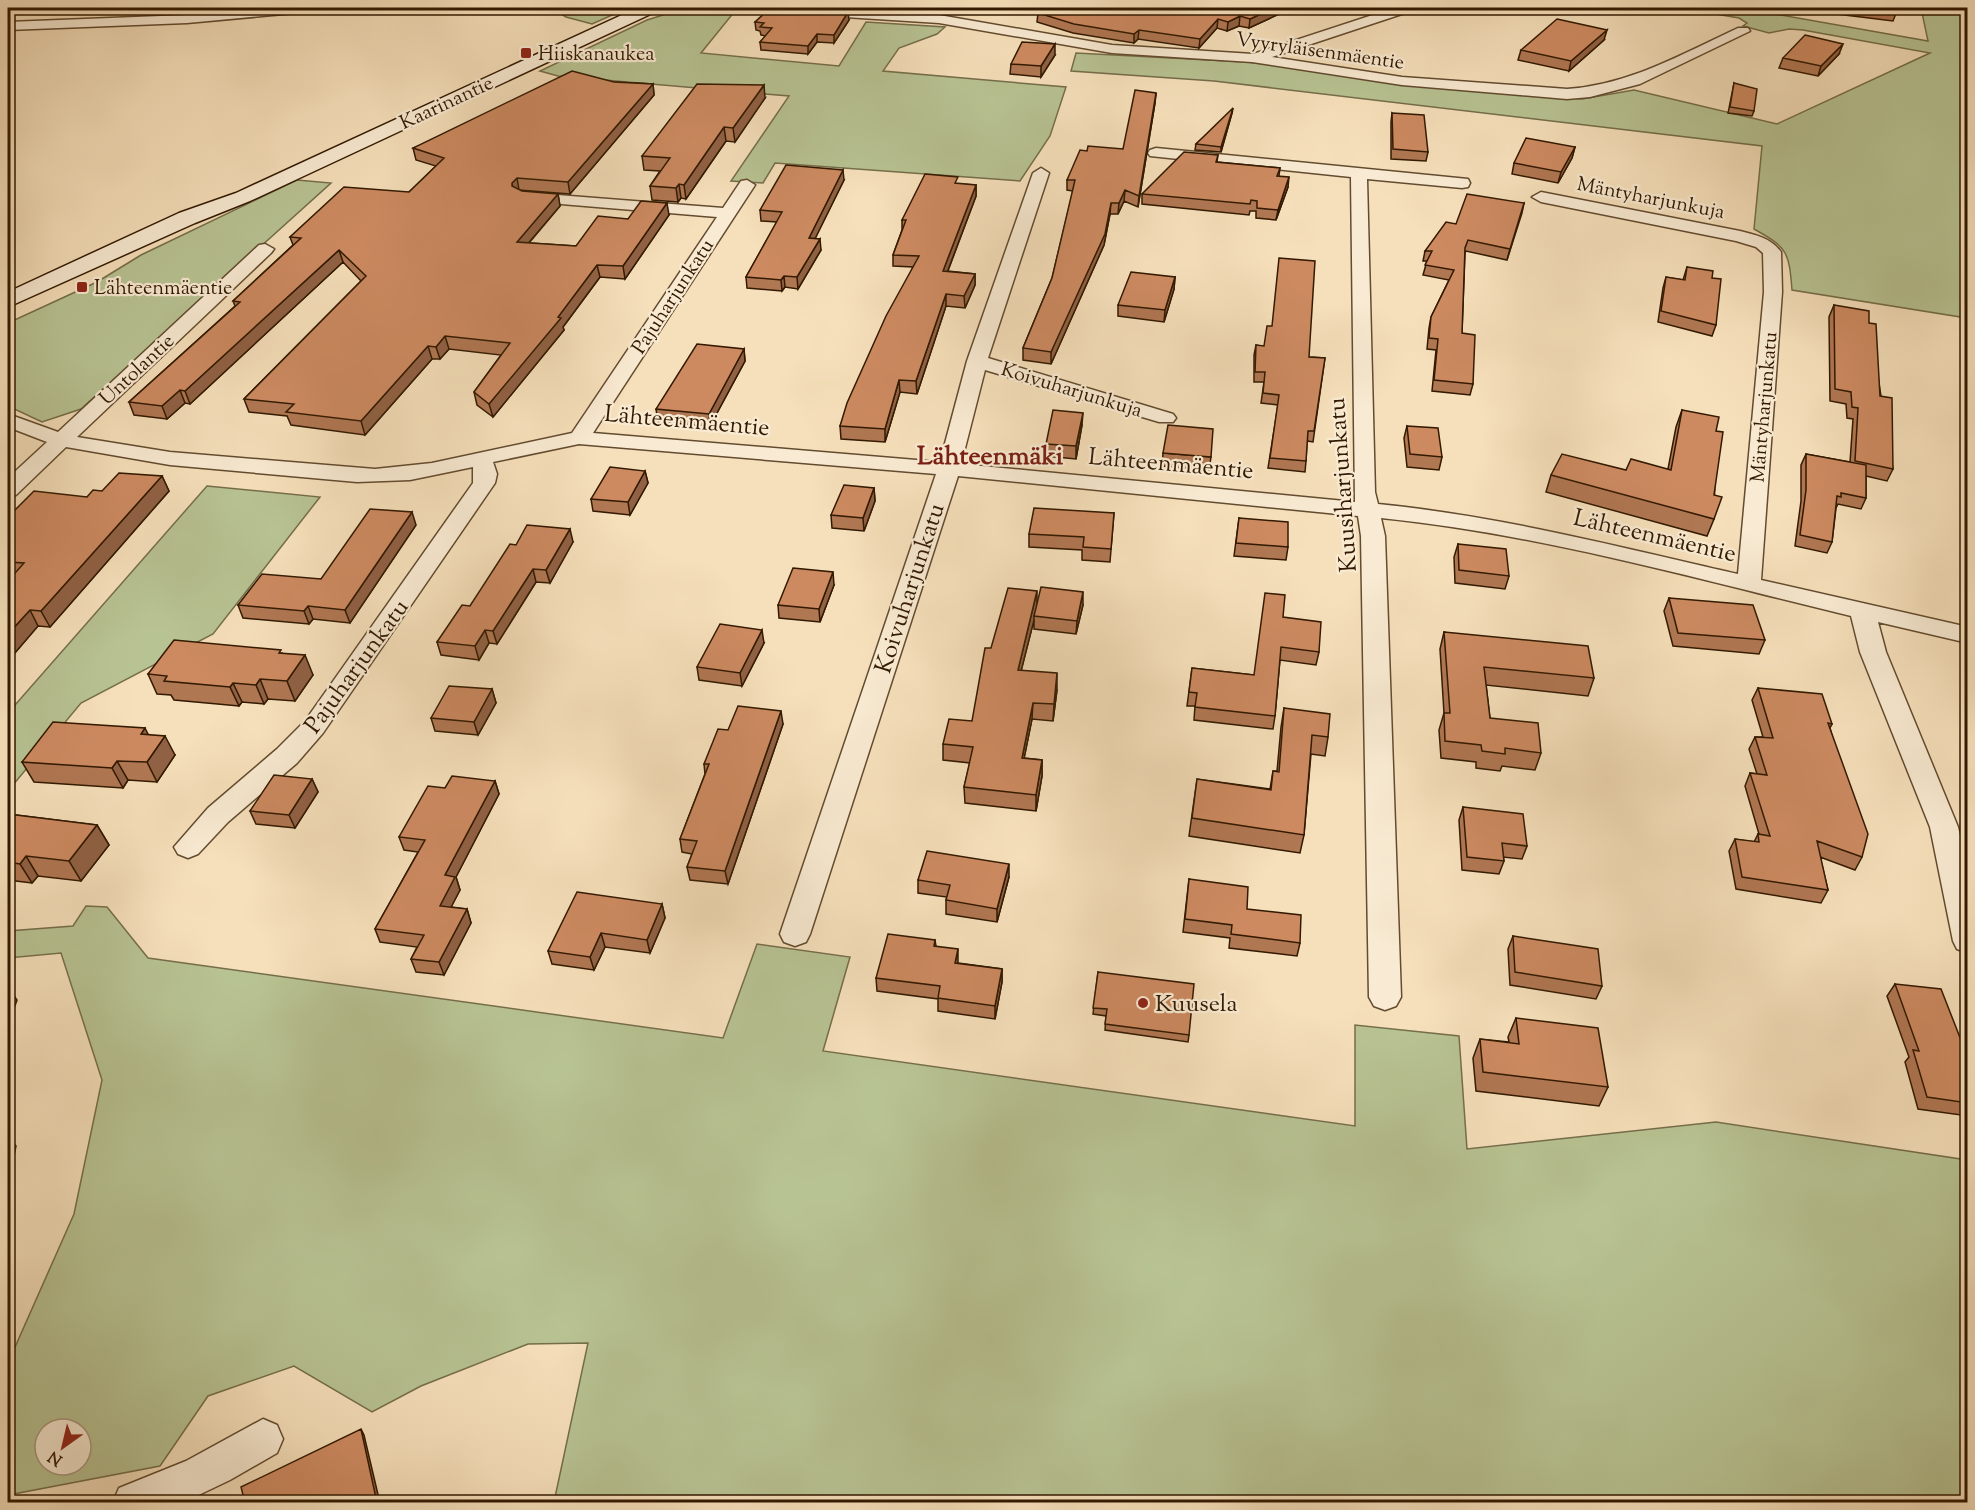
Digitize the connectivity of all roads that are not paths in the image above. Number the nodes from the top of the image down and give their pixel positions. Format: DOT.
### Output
graph roads {
  1 [pos="306,8"];
  2 [pos="649,8"];
  3 [pos="766,8"];
  4 [pos="1406,8"];
  5 [pos="954,10"];
  6 [pos="971,10"];
  7 [pos="939,19"];
  8 [pos="10,27"];
  9 [pos="1743,31"];
  10 [pos="1252,58"];
  11 [pos="1156,153"];
  12 [pos="1041,173"];
  13 [pos="1359,173"];
  14 [pos="1462,183"];
  15 [pos="747,185"];
  16 [pos="525,196"];
  17 [pos="243,197"];
  18 [pos="1541,197"];
  19 [pos="727,213"];
  20 [pos="1753,239"];
  21 [pos="265,249"];
  22 [pos="8,300"];
  23 [pos="8,314"];
  24 [pos="977,361"];
  25 [pos="1166,418"];
  26 [pos="8,420"];
  27 [pos="579,438"];
  28 [pos="61,440"];
  29 [pos="482,459"];
  30 [pos="949,469"];
  31 [pos="8,490"];
  32 [pos="1366,508"];
  33 [pos="1749,585"];
  34 [pos="1863,613"];
  35 [pos="1968,635"];
  36 [pos="188,847"];
  37 [pos="795,934"];
  38 [pos="1968,941"];
  39 [pos="1385,997"];
  40 [pos="264,1439"];
  41 [pos="133,1503"];
  1 -- 8 [label="street"];
  2 -- 17 [label="main road, Kaarinantie"];
  3 -- 7 [label="street, Vyyryläisenmäentie"];
  4 -- 10 [label="street"];
  5 -- 6 [label="street"];
  5 -- 7 [label="street"];
  7 -- 10 [label="street, Vyyryläisenmäentie"];
  9 -- 10 [label="street, Vyyryläisenmäentie"];
  11 -- 13 [label="street"];
  12 -- 24 [label="street, Koivuharjunkatu"];
  13 -- 14 [label="street"];
  13 -- 32 [label="street, Kuusiharjunkatu"];
  15 -- 19 [label="street, Pajuharjunkatu"];
  16 -- 19 [label="street"];
  17 -- 22 [label="main road, Kaarinantie"];
  17 -- 23 [label="main road, Kaarinantie"];
  18 -- 20 [label="street, Mäntyharjunkuja"];
  19 -- 27 [label="street, Pajuharjunkatu"];
  20 -- 33 [label="street, Mäntyharjunkatu"];
  21 -- 28 [label="street, Untolantie"];
  24 -- 25 [label="street, Koivuharjunkuja"];
  24 -- 30 [label="street, Koivuharjunkatu"];
  26 -- 28 [label="street, Lähteenmäentie"];
  27 -- 29 [label="street, Lähteenmäentie"];
  27 -- 30 [label="street, Lähteenmäentie"];
  28 -- 29 [label="street, Lähteenmäentie"];
  28 -- 31 [label="street, Untolantie"];
  29 -- 36 [label="street, Pajuharjunkatu"];
  30 -- 32 [label="street, Lähteenmäentie"];
  30 -- 37 [label="street, Koivuharjunkatu"];
  32 -- 33 [label="street, Lähteenmäentie"];
  32 -- 39 [label="street, Kuusiharjunkatu"];
  33 -- 34 [label="street, Lähteenmäentie"];
  34 -- 35 [label="street, Lähteenmäentie"];
  34 -- 38 [label="street"];
  40 -- 41 [label="street"];
}
